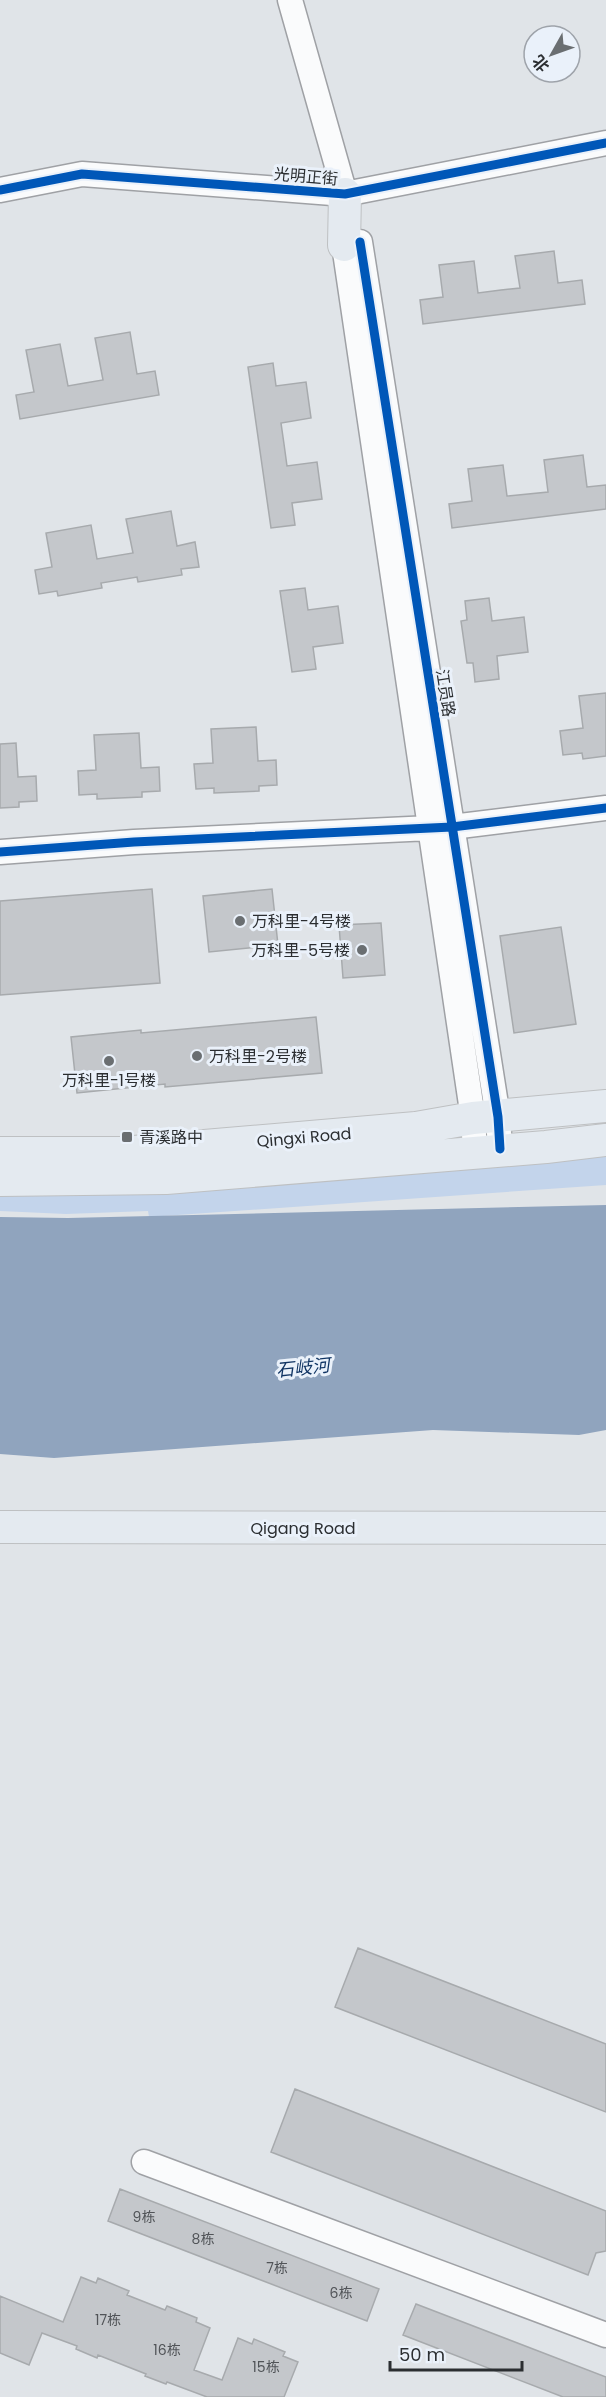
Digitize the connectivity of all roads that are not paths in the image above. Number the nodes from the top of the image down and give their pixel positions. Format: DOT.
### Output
graph roads {
  1 [pos="290,0"];
  2 [pos="606,143"];
  3 [pos="0,190"];
  4 [pos="345,194"];
  5 [pos="352,244"];
  6 [pos="606,808"];
  7 [pos="441,827"];
  8 [pos="0,852"];
  9 [pos="606,1106"];
  10 [pos="486,1117"];
  11 [pos="606,1140"];
  12 [pos="488,1150"];
  13 [pos="0,1153"];
  14 [pos="0,1180"];
  15 [pos="606,1507"];
  16 [pos="0,1508"];
  17 [pos="0,1527"];
  18 [pos="606,1528"];
  19 [pos="144,2162"];
  20 [pos="606,2335"];
  1 -- 4 [label="street"];
  2 -- 4 [label="street, 光明正街"];
  3 -- 4 [label="street, 光明正街"];
  4 -- 5 [label="main road"];
  5 -- 7 [label="street"];
  6 -- 7 [label="street"];
  7 -- 8 [label="street"];
  7 -- 10 [label="street"];
  9 -- 10 [label="main road, Qingxi Road"];
  10 -- 12 [label="street"];
  10 -- 13 [label="main road, Qingxi Road"];
  11 -- 12 [label="main road, Qingxi Road"];
  12 -- 14 [label="main road, Qingxi Road"];
  15 -- 16 [label="main road, Qigang Road"];
  17 -- 18 [label="main road, Qigang Road"];
  19 -- 20 [label="street"];
}
